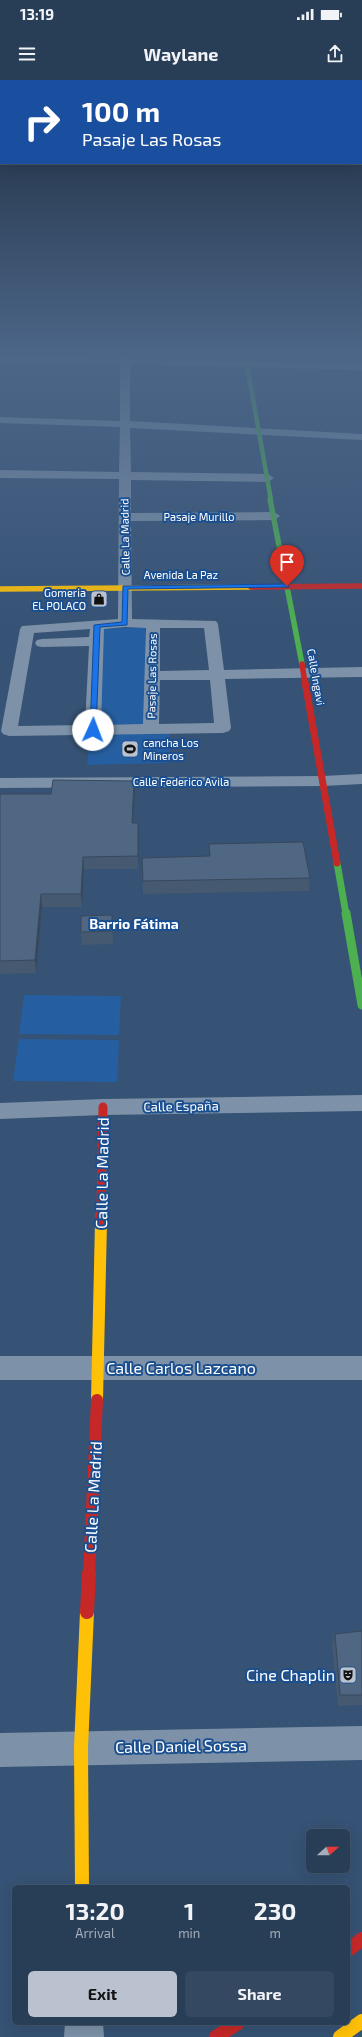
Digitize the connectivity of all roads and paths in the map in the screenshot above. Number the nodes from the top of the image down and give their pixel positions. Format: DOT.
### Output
graph roads {
  1 [pos="124,445"];
  2 [pos="260,445"];
  3 [pos="0,474"];
  4 [pos="124,475"];
  5 [pos="268,478"];
  6 [pos="274,516"];
  7 [pos="124,517"];
  8 [pos="287,586"];
  9 [pos="362,586"];
  10 [pos="126,587"];
  11 [pos="0,589"];
  12 [pos="125,623"];
  13 [pos="153,623"];
  14 [pos="97,625"];
  15 [pos="96,641"];
  16 [pos="24,643"];
  17 [pos="362,672"];
  18 [pos="304,674"];
  19 [pos="217,675"];
  20 [pos="153,676"];
  21 [pos="93,730"];
  22 [pos="151,730"];
  23 [pos="362,779"];
  24 [pos="323,781"];
  25 [pos="0,783"];
  26 [pos="362,1005"];
  27 [pos="362,1103"];
  28 [pos="103,1107"];
  29 [pos="0,1111"];
  30 [pos="98,1367"];
  31 [pos="0,1368"];
  32 [pos="362,1368"];
  33 [pos="362,1743"];
  34 [pos="81,1748"];
  35 [pos="0,1750"];
  36 [pos="82,1885"];
  37 [pos="362,1939"];
  38 [pos="350,1948"];
  39 [pos="362,2021"];
  40 [pos="84,2025"];
  41 [pos="235,2025"];
  42 [pos="84,2037"];
  43 [pos="216,2037"];
  44 [pos="340,2037"];
  1 -- 4 [label="street, Calle La Madrid"];
  2 -- 5 [label="street, Calle Ingavi"];
  3 -- 4 [label="street"];
  4 -- 5 [label="street"];
  4 -- 7 [label="street, Calle La Madrid"];
  5 -- 6 [label="street, Calle Ingavi"];
  6 -- 7 [label="street, Pasaje Murillo"];
  6 -- 8 [label="street, Calle Ingavi"];
  7 -- 10 [label="street, Calle La Madrid"];
  8 -- 9 [label="street, Avenida La Paz"];
  8 -- 10 [label="street, Avenida La Paz"];
  8 -- 18 [label="street, Calle Ingavi"];
  10 -- 11 [label="street, Avenida La Paz"];
  10 -- 12 [label="street, Calle La Madrid"];
  12 -- 13 [label="street, Pasaje Las Rosas"];
  12 -- 14 [label="street, Pasaje Las Rosas"];
  13 -- 19 [label="street, Pasaje Las Rosas"];
  13 -- 20 [label="street, Pasaje Las Rosas"];
  14 -- 15 [label="street"];
  14 -- 16 [label="street, Pasaje Las Rosas"];
  15 -- 16 [label="street"];
  15 -- 21 [label="street"];
  16 -- 21 [label="street, Pasaje Las Rosas"];
  17 -- 18 [label="street"];
  18 -- 19 [label="street"];
  18 -- 24 [label="street, Calle Ingavi"];
  19 -- 20 [label="street"];
  19 -- 22 [label="street, Pasaje Las Rosas"];
  20 -- 22 [label="street, Pasaje Las Rosas"];
  21 -- 22 [label="street, Pasaje Las Rosas"];
  23 -- 24 [label="street, Calle Federico Avila"];
  24 -- 25 [label="street, Calle Federico Avila"];
  24 -- 26 [label="street, Calle Ingavi"];
  27 -- 28 [label="street, Calle España"];
  28 -- 29 [label="street, Calle España"];
  28 -- 30 [label="street, Calle La Madrid"];
  30 -- 31 [label="street, Calle Carlos Lazcano"];
  30 -- 32 [label="street, Calle Carlos Lazcano"];
  30 -- 34 [label="street, Calle La Madrid"];
  33 -- 34 [label="street, Calle Daniel Sossa"];
  34 -- 35 [label="street, Calle Daniel Sossa"];
  34 -- 36 [label="street, Calle La Madrid"];
  37 -- 38 [label="street"];
  39 -- 44 [label="street"];
  40 -- 42 [label="street"];
  41 -- 43 [label="street"];
}
